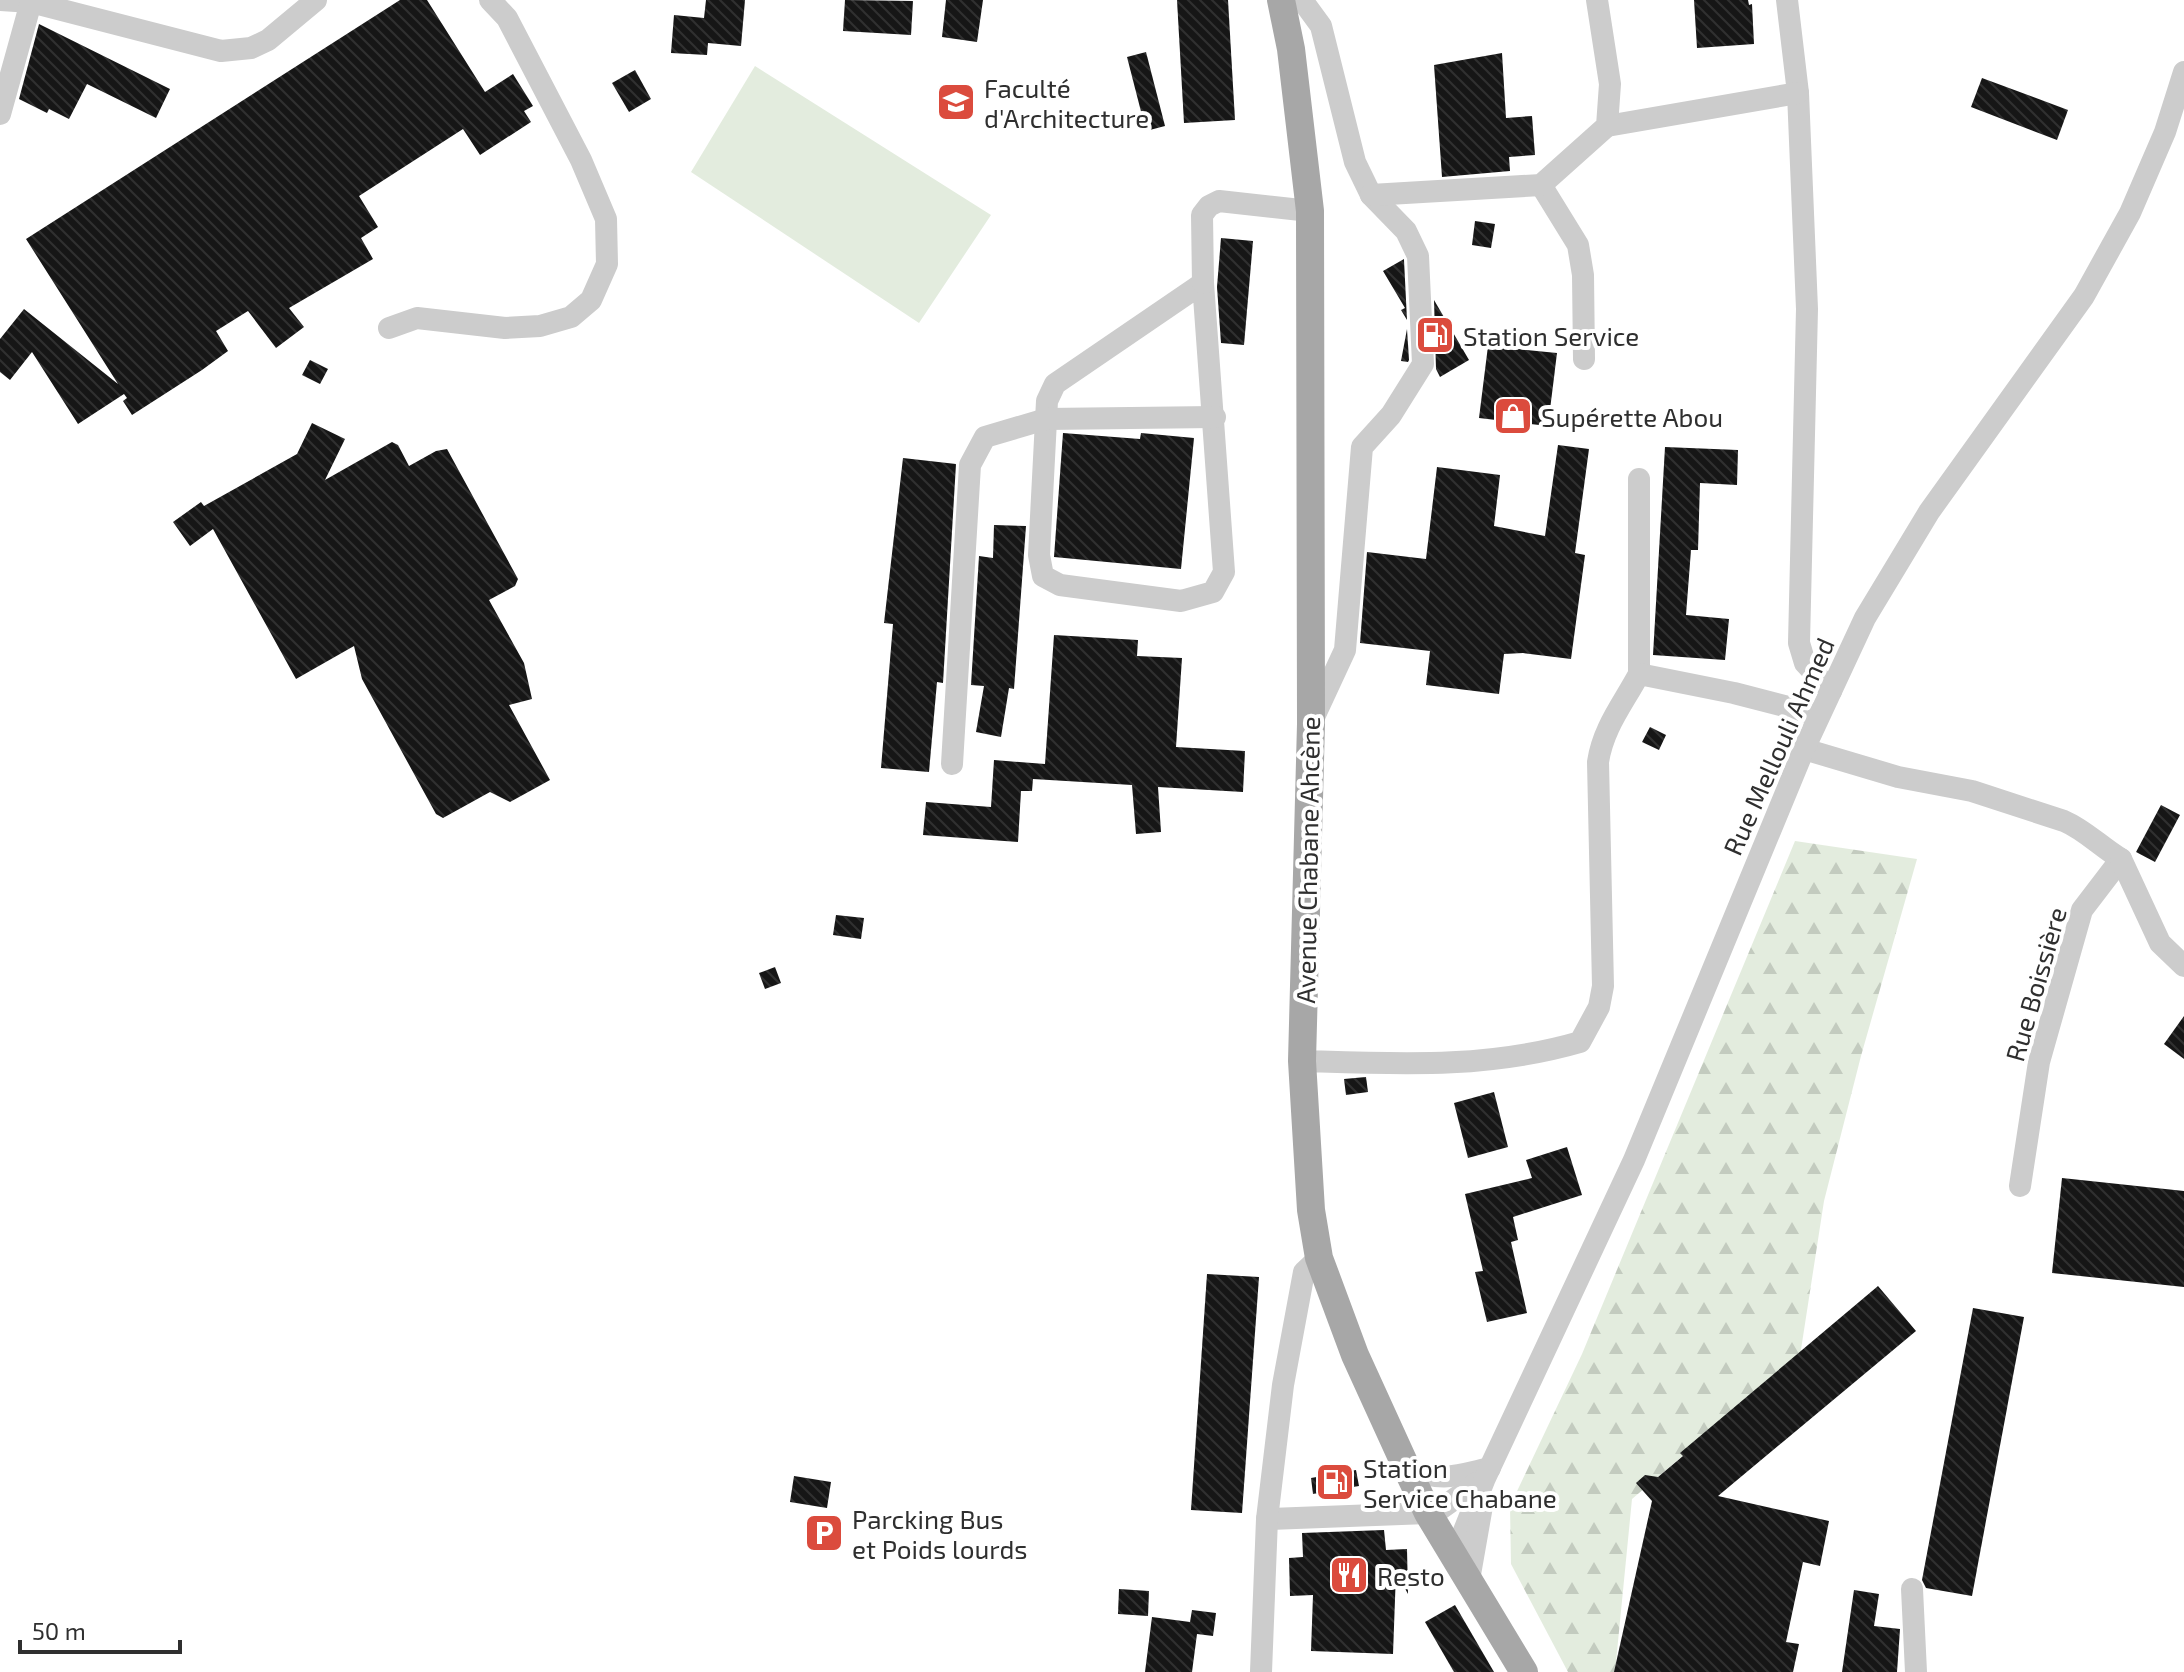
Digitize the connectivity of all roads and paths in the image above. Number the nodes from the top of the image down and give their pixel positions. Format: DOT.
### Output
graph roads {
  1 [pos="0,0"];
  2 [pos="316,0"];
  3 [pos="490,0"];
  4 [pos="1281,0"];
  5 [pos="1302,0"];
  6 [pos="1597,0"];
  7 [pos="1787,0"];
  8 [pos="31,2"];
  9 [pos="2184,72"];
  10 [pos="1798,93"];
  11 [pos="0,114"];
  12 [pos="1607,126"];
  13 [pos="1541,185"];
  14 [pos="1371,195"];
  15 [pos="1310,211"];
  16 [pos="1203,283"];
  17 [pos="389,328"];
  18 [pos="1584,359"];
  19 [pos="1215,417"];
  20 [pos="1046,419"];
  21 [pos="1639,479"];
  22 [pos="1639,674"];
  23 [pos="1831,691"];
  24 [pos="1819,715"];
  25 [pos="1311,724"];
  26 [pos="1804,749"];
  27 [pos="952,764"];
  28 [pos="2121,859"];
  29 [pos="2184,966"];
  30 [pos="1302,1061"];
  31 [pos="2020,1186"];
  32 [pos="1319,1258"];
  33 [pos="1407,1469"];
  34 [pos="1488,1473"];
  35 [pos="1428,1513"];
  36 [pos="1267,1519"];
  37 [pos="1454,1556"];
  38 [pos="1469,1580"];
  39 [pos="1912,1589"];
  40 [pos="1261,1672"];
  41 [pos="1524,1672"];
  42 [pos="1916,1672"];
  1 -- 8 [label="street"];
  2 -- 8 [label="street"];
  3 -- 17 [label="street"];
  4 -- 15 [label="main road, Avenue Chabane Ahcène"];
  5 -- 14 [label="street"];
  6 -- 12 [label="street"];
  7 -- 10 [label="street"];
  8 -- 11 [label="street"];
  9 -- 23 [label="street, Rue Mellouli Ahmed"];
  10 -- 12 [label="street"];
  10 -- 23 [label="street"];
  12 -- 13 [label="street"];
  13 -- 14 [label="street"];
  13 -- 18 [label="street"];
  14 -- 25 [label="street"];
  15 -- 16 [label="street"];
  15 -- 25 [label="main road, Avenue Chabane Ahcène"];
  16 -- 19 [label="street"];
  16 -- 20 [label="street"];
  19 -- 20 [label="street"];
  19 -- 20 [label="street"];
  20 -- 27 [label="street"];
  21 -- 22 [label="street"];
  22 -- 24 [label="street"];
  22 -- 30 [label="street"];
  23 -- 24 [label="street, Rue Mellouli Ahmed"];
  24 -- 26 [label="street, Rue Mellouli Ahmed"];
  25 -- 30 [label="main road, Avenue Chabane Ahcène"];
  26 -- 28 [label="street"];
  26 -- 34 [label="street, Rue Mellouli Ahmed"];
  28 -- 29 [label="street"];
  28 -- 31 [label="street, Rue Boissière"];
  30 -- 32 [label="main road, Avenue Chabane Ahcène"];
  32 -- 33 [label="main road, Avenue Chabane Ahcène"];
  32 -- 36 [label="street"];
  33 -- 34 [label="street"];
  33 -- 35 [label="main road, Avenue Chabane Ahcène"];
  34 -- 35 [label="street"];
  34 -- 37 [label="street, Rue Mellouli Ahmed"];
  34 -- 38 [label="street"];
  35 -- 36 [label="street"];
  35 -- 37 [label="main road, Avenue Chabane Ahcène"];
  36 -- 40 [label="street"];
  37 -- 38 [label="main road, Avenue Chabane Ahcène"];
  38 -- 41 [label="main road, Avenue Chabane Ahcène"];
  39 -- 42 [label="street"];
}
